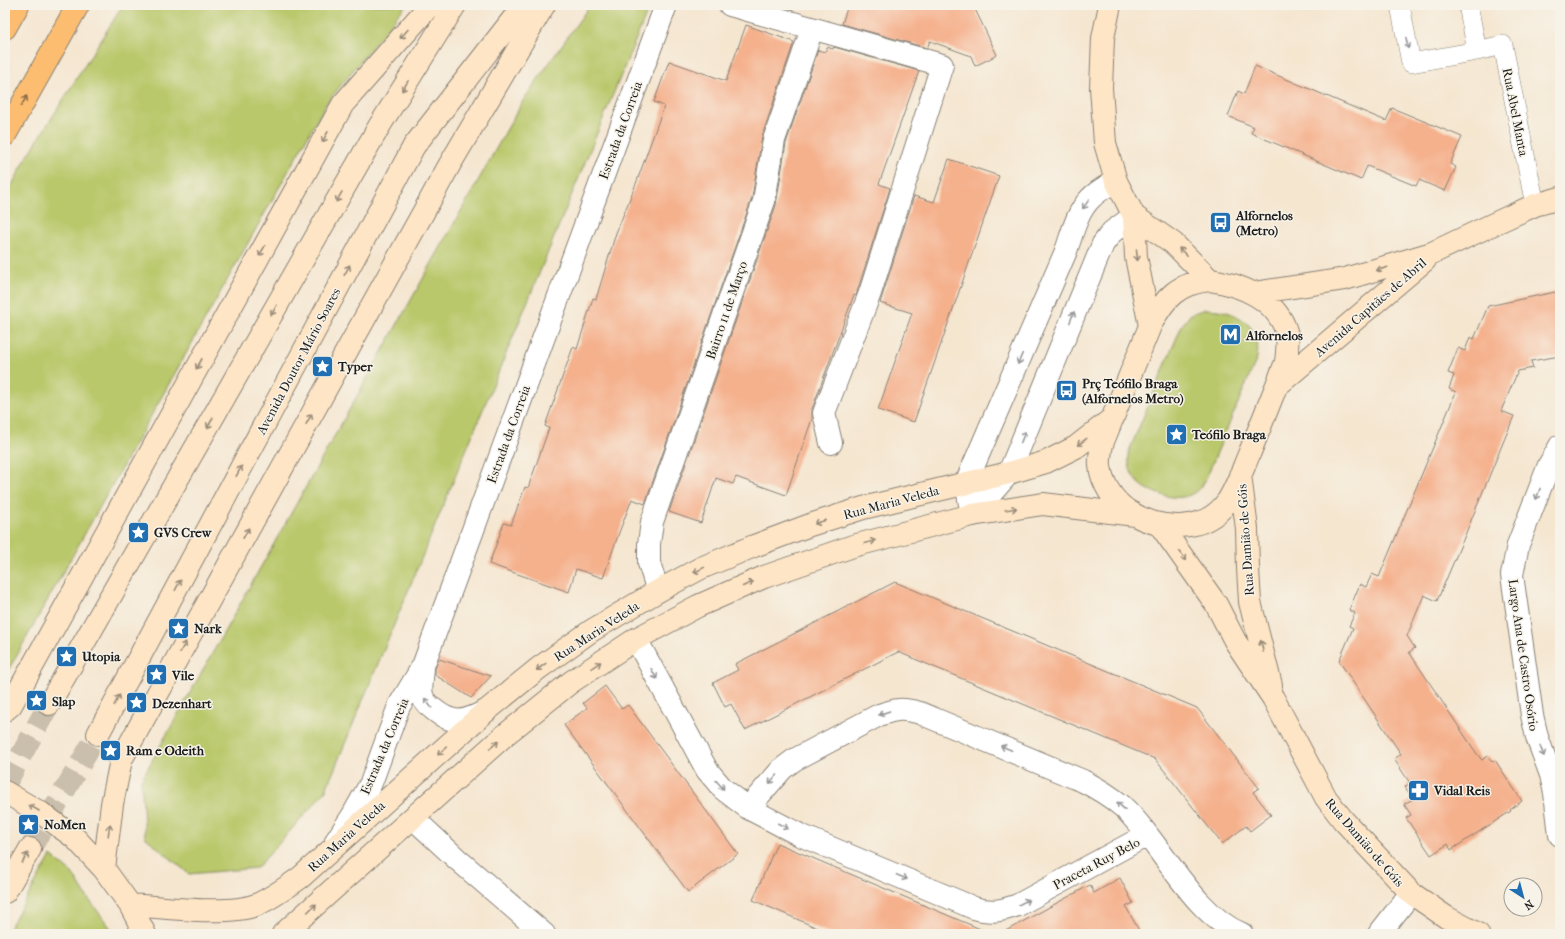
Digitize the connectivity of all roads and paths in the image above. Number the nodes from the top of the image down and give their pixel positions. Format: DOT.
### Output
graph roads {
  1 [pos="18,5"];
  2 [pos="430,5"];
  3 [pos="455,5"];
  4 [pos="524,5"];
  5 [pos="544,5"];
  6 [pos="666,5"];
  7 [pos="730,5"];
  8 [pos="1110,5"];
  9 [pos="1400,5"];
  10 [pos="1468,5"];
  11 [pos="77,7"];
  12 [pos="5,28"];
  13 [pos="812,29"];
  14 [pos="1477,51"];
  15 [pos="5,135"];
  16 [pos="1116,181"];
  17 [pos="1560,198"];
  18 [pos="1535,206"];
  19 [pos="1134,216"];
  20 [pos="1432,253"];
  21 [pos="1210,280"];
  22 [pos="1254,293"];
  23 [pos="1150,326"];
  24 [pos="1277,386"];
  25 [pos="1113,418"];
  26 [pos="831,443"];
  27 [pos="1560,446"];
  28 [pos="1554,472"];
  29 [pos="1009,473"];
  30 [pos="1240,475"];
  31 [pos="966,483"];
  32 [pos="972,515"];
  33 [pos="1135,515"];
  34 [pos="1160,525"];
  35 [pos="658,590"];
  36 [pos="636,639"];
  37 [pos="423,666"];
  38 [pos="1273,698"];
  39 [pos="49,704"];
  40 [pos="5,710"];
  41 [pos="486,711"];
  42 [pos="98,734"];
  43 [pos="1556,773"];
  44 [pos="5,792"];
  45 [pos="748,808"];
  46 [pos="412,818"];
  47 [pos="1147,835"];
  48 [pos="1560,835"];
  49 [pos="30,849"];
  50 [pos="328,852"];
  51 [pos="104,869"];
  52 [pos="5,892"];
  53 [pos="1411,893"];
  54 [pos="130,905"];
  55 [pos="1211,927"];
  56 [pos="144,934"];
  57 [pos="283,934"];
  58 [pos="544,934"];
  59 [pos="1242,934"];
  60 [pos="1379,934"];
  61 [pos="1478,934"];
  1 -- 12 [label="highway"];
  2 -- 40 [label="street, one-way"];
  3 -- 39 [label="street, one-way"];
  42 -- 4 [label="street, Avenida Doutor Mário Soares, one-way"];
  51 -- 5 [label="street, one-way"];
  6 -- 37 [label="street, Estrada da Correia"];
  7 -- 13 [label="street"];
  8 -- 16 [label="street"];
  9 -- 14 [label="lane, Rua Abel Manta, one-way"];
  10 -- 14 [label="lane"];
  15 -- 11 [label="highway, one-way"];
  13 -- 26 [label="street"];
  13 -- 35 [label="street, Bairro 11 de Março"];
  14 -- 18 [label="lane, Rua Abel Manta"];
  16 -- 19 [label="street"];
  16 -- 31 [label="street, one-way"];
  17 -- 18 [label="street"];
  18 -- 20 [label="street"];
  21 -- 19 [label="street, one-way"];
  19 -- 23 [label="street, one-way"];
  29 -- 19 [label="street, one-way"];
  20 -- 22 [label="street, Avenida Capitães de Abril, one-way"];
  20 -- 24 [label="street, Avenida Capitães de Abril"];
  21 -- 22 [label="street"];
  21 -- 23 [label="street"];
  22 -- 24 [label="street"];
  23 -- 25 [label="street"];
  24 -- 30 [label="street"];
  25 -- 29 [label="street, Rua Maria Veleda, one-way"];
  25 -- 33 [label="street"];
  27 -- 28 [label="street, Largo Ana de Castro Osório"];
  28 -- 43 [label="street, Largo Ana de Castro Osório, one-way"];
  29 -- 31 [label="street, Rua Maria Veleda"];
  29 -- 32 [label="street"];
  30 -- 34 [label="street"];
  38 -- 30 [label="street, Rua Damião de Góis, one-way"];
  31 -- 32 [label="street"];
  31 -- 35 [label="street, Rua Maria Veleda, one-way"];
  32 -- 33 [label="street, one-way"];
  36 -- 32 [label="street, one-way"];
  33 -- 34 [label="street"];
  34 -- 38 [label="street, Rua Damião de Góis, one-way"];
  35 -- 41 [label="street, Rua Maria Veleda, one-way"];
  36 -- 45 [label="street, one-way"];
  46 -- 36 [label="street, one-way"];
  41 -- 37 [label="street, one-way"];
  37 -- 50 [label="street, Estrada da Correia"];
  38 -- 53 [label="street, Rua Damião de Góis"];
  41 -- 50 [label="street, Rua Maria Veleda, one-way"];
  43 -- 48 [label="street, Largo Ana de Castro Osório"];
  51 -- 44 [label="street, one-way"];
  45 -- 47 [label="street, Praceta Ruy Belo, one-way"];
  47 -- 45 [label="street, Praceta Ruy Belo, one-way"];
  57 -- 46 [label="street, one-way"];
  46 -- 58 [label="street"];
  47 -- 55 [label="street"];
  52 -- 49 [label="street, one-way"];
  50 -- 54 [label="street, Rua Maria Veleda"];
  51 -- 54 [label="street"];
  53 -- 60 [label="street"];
  53 -- 61 [label="street, Rua Damião de Góis"];
  54 -- 56 [label="street"];
  55 -- 59 [label="street"];
}
